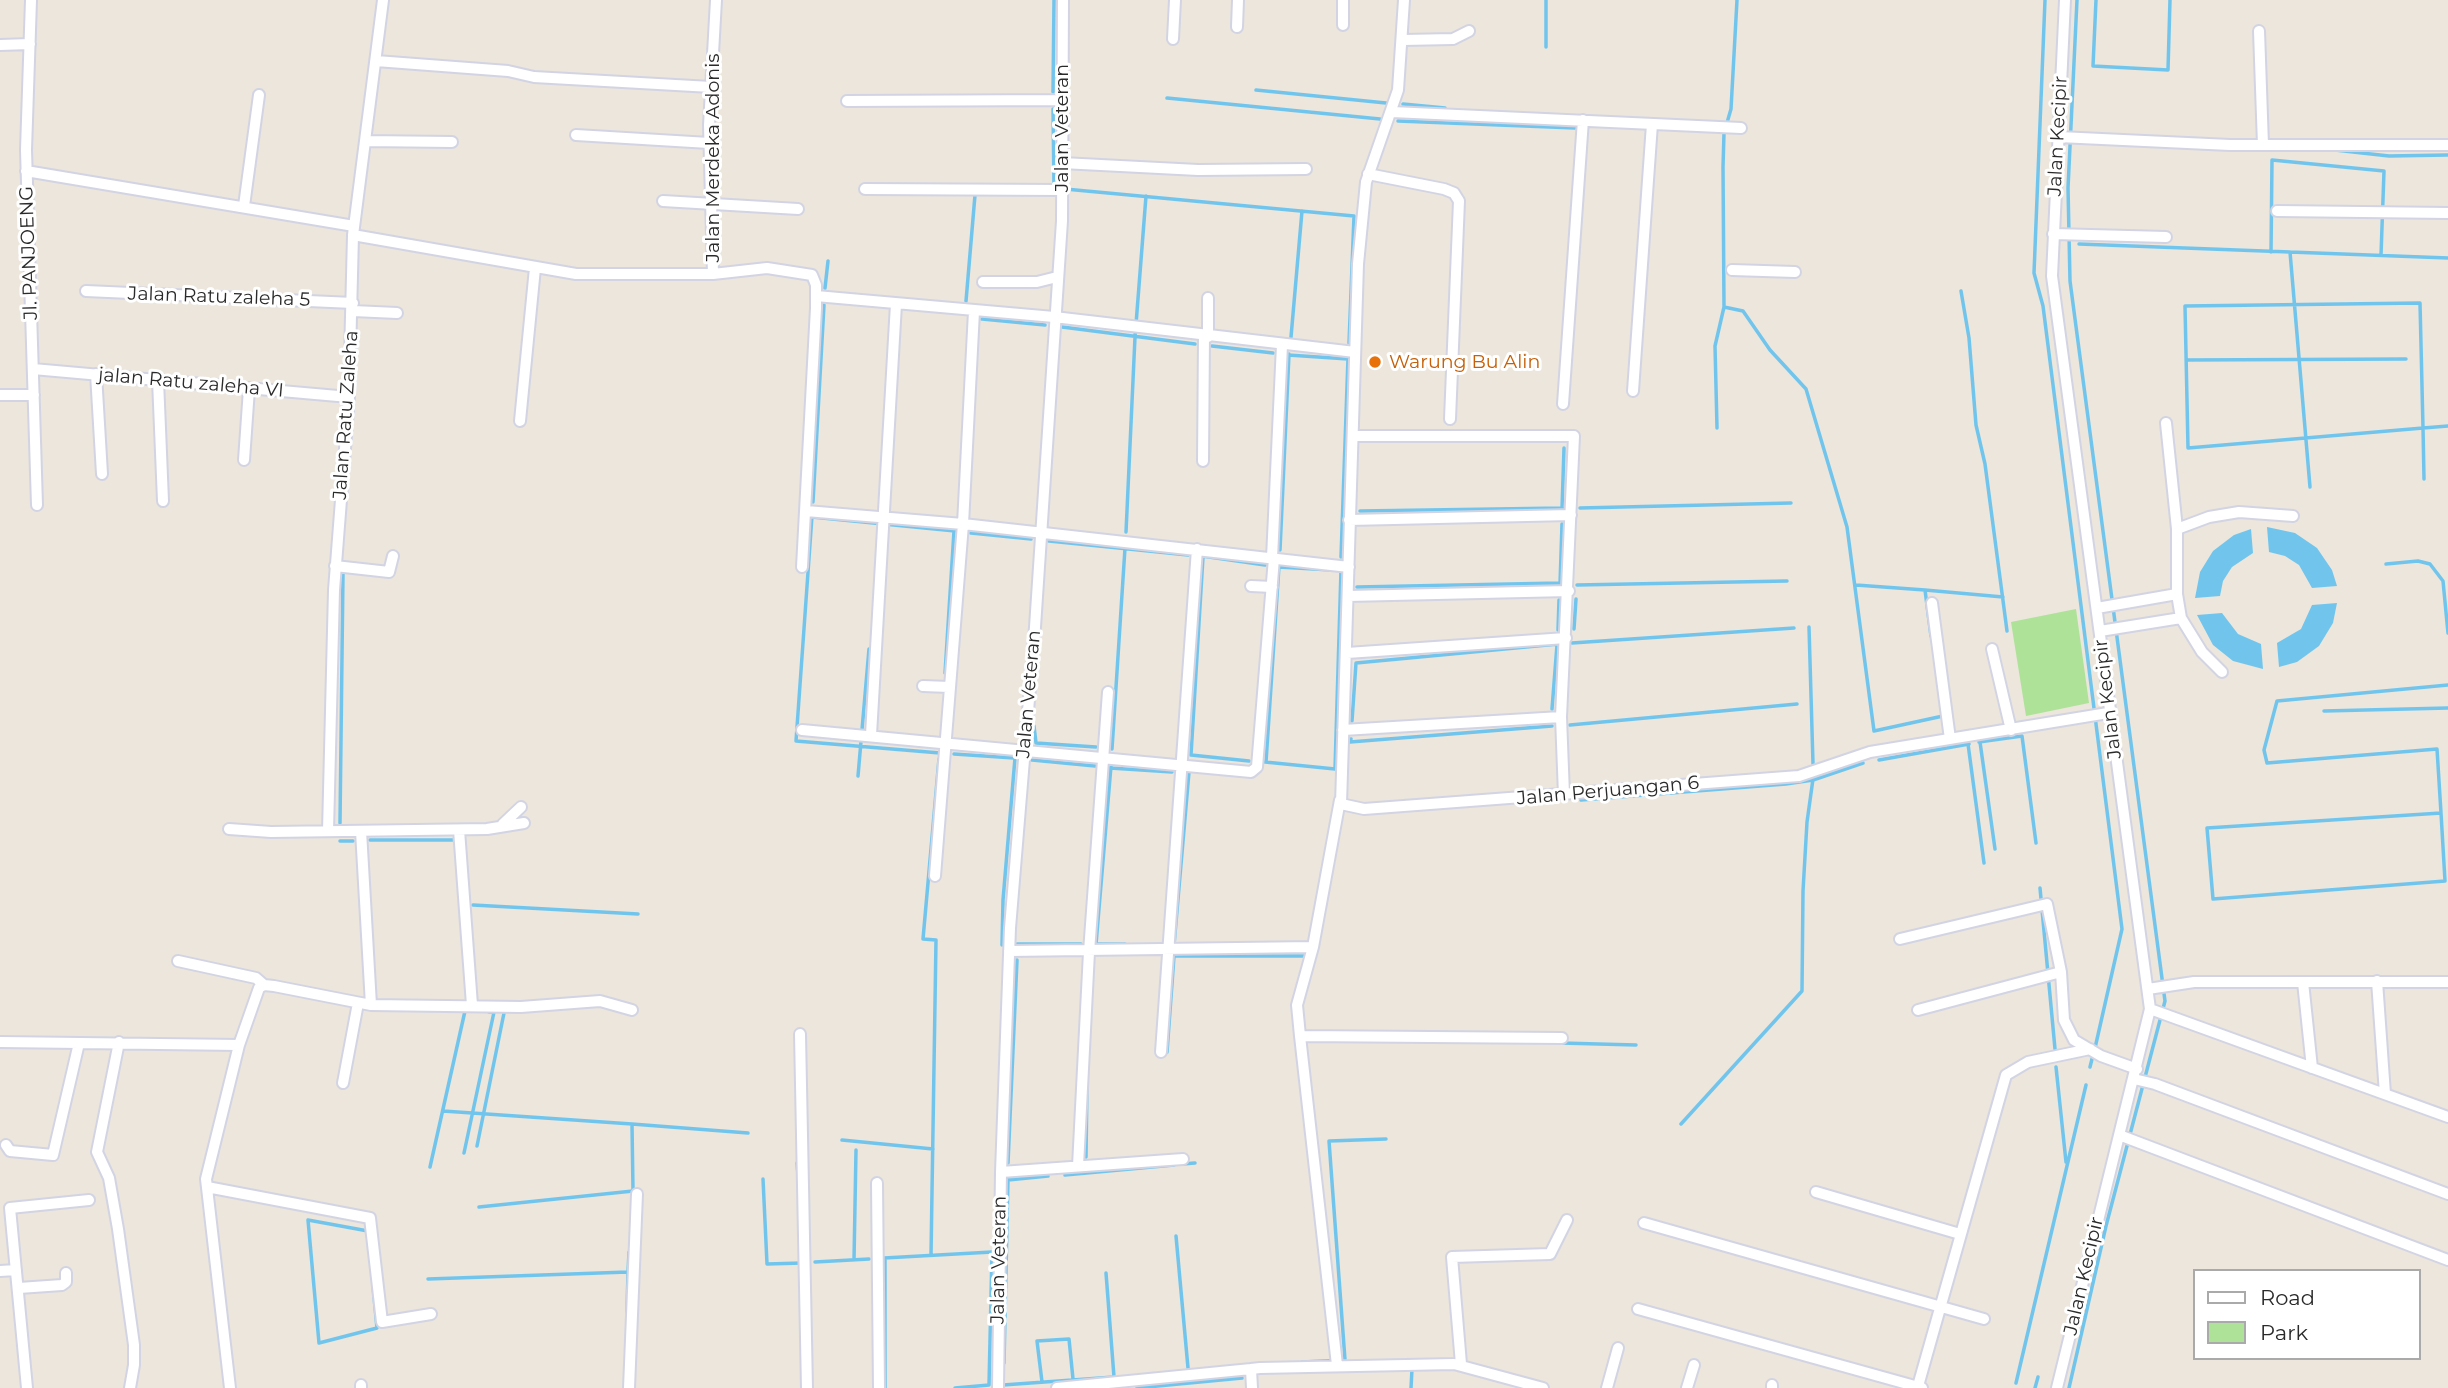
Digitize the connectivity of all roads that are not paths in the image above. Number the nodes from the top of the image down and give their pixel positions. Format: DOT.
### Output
graph roads {
  1 [pos="31,0"];
  2 [pos="383,0"];
  3 [pos="716,0"];
  4 [pos="1063,0"];
  5 [pos="1175,0"];
  6 [pos="1237,0"];
  7 [pos="1343,0"];
  8 [pos="1404,0"];
  9 [pos="2065,0"];
  10 [pos="1343,25"];
  11 [pos="1237,27"];
  12 [pos="1469,31"];
  13 [pos="2259,31"];
  14 [pos="1173,38"];
  15 [pos="1403,40"];
  16 [pos="30,44"];
  17 [pos="0,45"];
  18 [pos="376,61"];
  19 [pos="711,87"];
  20 [pos="258,95"];
  21 [pos="1062,100"];
  22 [pos="847,101"];
  23 [pos="1392,112"];
  24 [pos="1583,120"];
  25 [pos="1652,124"];
  26 [pos="1741,128"];
  27 [pos="576,135"];
  28 [pos="2064,138"];
  29 [pos="365,141"];
  30 [pos="452,142"];
  31 [pos="709,143"];
  32 [pos="2263,145"];
  33 [pos="2448,145"];
  34 [pos="1062,163"];
  35 [pos="1306,169"];
  36 [pos="26,171"];
  37 [pos="1368,174"];
  38 [pos="865,189"];
  39 [pos="1062,190"];
  40 [pos="663,201"];
  41 [pos="713,203"];
  42 [pos="244,206"];
  43 [pos="798,209"];
  44 [pos="2277,211"];
  45 [pos="2448,213"];
  46 [pos="354,230"];
  47 [pos="2064,234"];
  48 [pos="2165,237"];
  49 [pos="535,268"];
  50 [pos="1732,270"];
  51 [pos="1795,272"];
  52 [pos="713,274"];
  53 [pos="1057,276"];
  54 [pos="983,282"];
  55 [pos="86,291"];
  56 [pos="816,296"];
  57 [pos="1208,298"];
  58 [pos="896,304"];
  59 [pos="353,307"];
  60 [pos="974,311"];
  61 [pos="397,313"];
  62 [pos="1054,317"];
  63 [pos="1206,337"];
  64 [pos="1282,345"];
  65 [pos="1355,352"];
  66 [pos="33,369"];
  67 [pos="96,374"];
  68 [pos="158,380"];
  69 [pos="249,389"];
  70 [pos="1633,391"];
  71 [pos="0,395"];
  72 [pos="34,396"];
  73 [pos="349,397"];
  74 [pos="1563,404"];
  75 [pos="1450,419"];
  76 [pos="520,421"];
  77 [pos="2166,424"];
  78 [pos="1353,436"];
  79 [pos="244,460"];
  80 [pos="1203,461"];
  81 [pos="102,474"];
  82 [pos="163,500"];
  83 [pos="37,505"];
  84 [pos="806,511"];
  85 [pos="1571,515"];
  86 [pos="2293,516"];
  87 [pos="884,517"];
  88 [pos="1349,520"];
  89 [pos="963,524"];
  90 [pos="2176,529"];
  91 [pos="1040,532"];
  92 [pos="1197,549"];
  93 [pos="393,556"];
  94 [pos="1273,558"];
  95 [pos="335,566"];
  96 [pos="802,567"];
  97 [pos="1349,567"];
  98 [pos="1251,586"];
  99 [pos="1272,587"];
  100 [pos="1569,592"];
  101 [pos="2177,594"];
  102 [pos="1348,596"];
  103 [pos="1932,603"];
  104 [pos="2097,608"];
  105 [pos="2182,618"];
  106 [pos="2099,631"];
  107 [pos="1566,638"];
  108 [pos="1992,649"];
  109 [pos="1347,653"];
  110 [pos="2222,672"];
  111 [pos="923,686"];
  112 [pos="949,687"];
  113 [pos="1108,692"];
  114 [pos="2104,714"];
  115 [pos="1561,718"];
  116 [pos="802,730"];
  117 [pos="1343,730"];
  118 [pos="2011,730"];
  119 [pos="871,735"];
  120 [pos="1950,739"];
  121 [pos="946,745"];
  122 [pos="1024,750"];
  123 [pos="1104,757"];
  124 [pos="1182,764"];
  125 [pos="1564,795"];
  126 [pos="1342,803"];
  127 [pos="521,807"];
  128 [pos="524,823"];
  129 [pos="501,827"];
  130 [pos="229,829"];
  131 [pos="459,830"];
  132 [pos="328,831"];
  133 [pos="361,831"];
  134 [pos="935,876"];
  135 [pos="1900,939"];
  136 [pos="1313,947"];
  137 [pos="1009,951"];
  138 [pos="1167,951"];
  139 [pos="1089,952"];
  140 [pos="178,961"];
  141 [pos="2061,972"];
  142 [pos="2377,981"];
  143 [pos="2303,982"];
  144 [pos="2448,982"];
  145 [pos="264,985"];
  146 [pos="2158,987"];
  147 [pos="358,1003"];
  148 [pos="371,1005"];
  149 [pos="472,1005"];
  150 [pos="632,1010"];
  151 [pos="1918,1010"];
  152 [pos="2158,1013"];
  153 [pos="800,1034"];
  154 [pos="1300,1036"];
  155 [pos="1562,1038"];
  156 [pos="0,1042"];
  157 [pos="119,1042"];
  158 [pos="79,1043"];
  159 [pos="239,1045"];
  160 [pos="2090,1049"];
  161 [pos="1161,1052"];
  162 [pos="2312,1068"];
  163 [pos="2138,1076"];
  164 [pos="343,1083"];
  165 [pos="2385,1094"];
  166 [pos="2448,1117"];
  167 [pos="2122,1136"];
  168 [pos="6,1145"];
  169 [pos="1183,1159"];
  170 [pos="1079,1166"];
  171 [pos="1001,1172"];
  172 [pos="877,1183"];
  173 [pos="207,1187"];
  174 [pos="1816,1192"];
  175 [pos="637,1194"];
  176 [pos="2448,1194"];
  177 [pos="89,1199"];
  178 [pos="1567,1220"];
  179 [pos="1644,1223"];
  180 [pos="1960,1234"];
  181 [pos="2448,1260"];
  182 [pos="16,1270"];
  183 [pos="0,1271"];
  184 [pos="66,1273"];
  185 [pos="19,1288"];
  186 [pos="1939,1307"];
  187 [pos="1638,1309"];
  188 [pos="431,1314"];
  189 [pos="1984,1319"];
  190 [pos="1618,1348"];
  191 [pos="1461,1364"];
  192 [pos="1337,1365"];
  193 [pos="1694,1365"];
  194 [pos="1251,1370"];
  195 [pos="1921,1387"];
  196 [pos="27,1388"];
  197 [pos="130,1388"];
  198 [pos="230,1388"];
  199 [pos="629,1388"];
  200 [pos="807,1388"];
  201 [pos="879,1388"];
  202 [pos="998,1388"];
  203 [pos="1058,1388"];
  204 [pos="1252,1388"];
  205 [pos="1543,1388"];
  206 [pos="1606,1388"];
  207 [pos="1687,1388"];
  208 [pos="2057,1388"];
  1 -- 16 [label="street, Jl. PANJOENG"];
  2 -- 18 [label="street, Jalan Ratu Zaleha"];
  3 -- 19 [label="street, Jalan Merdeka Adonis"];
  4 -- 21 [label="street, Jalan Veteran"];
  5 -- 14 [label="street"];
  6 -- 11 [label="street"];
  7 -- 10 [label="street"];
  8 -- 15 [label="street"];
  9 -- 28 [label="street, Jalan Kecipir"];
  12 -- 15 [label="street"];
  13 -- 32 [label="street"];
  15 -- 23 [label="street"];
  16 -- 17 [label="street"];
  16 -- 36 [label="street, Jl. PANJOENG"];
  18 -- 19 [label="street"];
  18 -- 29 [label="street, Jalan Ratu Zaleha"];
  19 -- 31 [label="street, Jalan Merdeka Adonis"];
  20 -- 42 [label="street"];
  21 -- 22 [label="street"];
  21 -- 34 [label="street, Jalan Veteran"];
  23 -- 24 [label="street"];
  23 -- 37 [label="street"];
  24 -- 25 [label="street"];
  24 -- 74 [label="street"];
  25 -- 26 [label="street"];
  25 -- 70 [label="street"];
  27 -- 31 [label="street"];
  28 -- 32 [label="street"];
  28 -- 47 [label="street, Jalan Kecipir"];
  29 -- 30 [label="street"];
  29 -- 46 [label="street, Jalan Ratu Zaleha"];
  31 -- 41 [label="street, Jalan Merdeka Adonis"];
  32 -- 33 [label="street"];
  34 -- 35 [label="street"];
  34 -- 39 [label="street, Jalan Veteran"];
  36 -- 42 [label="street"];
  36 -- 66 [label="street, Jl. PANJOENG"];
  37 -- 65 [label="street"];
  37 -- 75 [label="street"];
  38 -- 39 [label="street"];
  39 -- 53 [label="street, Jalan Veteran"];
  40 -- 41 [label="street"];
  41 -- 43 [label="street"];
  41 -- 52 [label="street, Jalan Merdeka Adonis"];
  42 -- 46 [label="street"];
  44 -- 45 [label="street"];
  46 -- 49 [label="street"];
  46 -- 59 [label="street, Jalan Ratu Zaleha"];
  47 -- 48 [label="street"];
  47 -- 104 [label="street, Jalan Kecipir"];
  49 -- 52 [label="street"];
  49 -- 76 [label="street"];
  50 -- 51 [label="street"];
  52 -- 56 [label="street"];
  53 -- 54 [label="street"];
  53 -- 62 [label="street, Jalan Veteran"];
  55 -- 59 [label="street, Jalan Ratu zaleha 5"];
  56 -- 58 [label="street"];
  56 -- 84 [label="street"];
  57 -- 63 [label="street"];
  58 -- 60 [label="street"];
  58 -- 87 [label="street"];
  59 -- 61 [label="street, Jalan Ratu zaleha 5"];
  59 -- 73 [label="street, Jalan Ratu Zaleha"];
  60 -- 62 [label="street"];
  60 -- 89 [label="street"];
  62 -- 63 [label="street"];
  62 -- 91 [label="street, Jalan Veteran"];
  63 -- 64 [label="street"];
  63 -- 80 [label="street"];
  64 -- 65 [label="street"];
  64 -- 94 [label="street"];
  65 -- 78 [label="street"];
  66 -- 67 [label="street, jalan Ratu zaleha VI"];
  66 -- 72 [label="street, Jl. PANJOENG"];
  67 -- 68 [label="street, jalan Ratu zaleha VI"];
  67 -- 81 [label="street"];
  68 -- 69 [label="street, jalan Ratu zaleha VI"];
  68 -- 82 [label="street"];
  69 -- 73 [label="street, jalan Ratu zaleha VI"];
  69 -- 79 [label="street"];
  71 -- 72 [label="street"];
  72 -- 83 [label="street, Jl. PANJOENG"];
  73 -- 95 [label="street, Jalan Ratu Zaleha"];
  77 -- 90 [label="street"];
  78 -- 85 [label="street"];
  78 -- 88 [label="street"];
  84 -- 87 [label="street"];
  84 -- 96 [label="street"];
  85 -- 88 [label="street"];
  85 -- 100 [label="street"];
  86 -- 90 [label="street"];
  87 -- 89 [label="street"];
  87 -- 119 [label="street"];
  88 -- 97 [label="street"];
  89 -- 91 [label="street"];
  89 -- 112 [label="street"];
  90 -- 101 [label="street"];
  91 -- 92 [label="street"];
  91 -- 122 [label="street, Jalan Veteran"];
  92 -- 94 [label="street"];
  92 -- 124 [label="street"];
  93 -- 95 [label="street"];
  94 -- 97 [label="street"];
  94 -- 99 [label="street"];
  95 -- 132 [label="street, Jalan Ratu Zaleha"];
  97 -- 102 [label="street"];
  98 -- 99 [label="street"];
  99 -- 124 [label="street"];
  100 -- 102 [label="street"];
  100 -- 107 [label="street"];
  101 -- 104 [label="street"];
  101 -- 105 [label="street"];
  102 -- 109 [label="street"];
  103 -- 120 [label="street"];
  104 -- 106 [label="street, Jalan Kecipir"];
  105 -- 106 [label="street"];
  105 -- 110 [label="street"];
  106 -- 114 [label="street, Jalan Kecipir"];
  107 -- 109 [label="street"];
  107 -- 115 [label="street"];
  108 -- 118 [label="street"];
  109 -- 117 [label="street"];
  111 -- 112 [label="street"];
  112 -- 121 [label="street"];
  113 -- 123 [label="street"];
  114 -- 118 [label="street, Jalan Perjuangan 6"];
  114 -- 146 [label="street, Jalan Kecipir"];
  115 -- 117 [label="street"];
  115 -- 125 [label="street"];
  116 -- 119 [label="street"];
  117 -- 126 [label="street"];
  118 -- 120 [label="street, Jalan Perjuangan 6"];
  119 -- 121 [label="street"];
  120 -- 125 [label="street, Jalan Perjuangan 6"];
  121 -- 122 [label="street"];
  121 -- 134 [label="street"];
  122 -- 123 [label="street"];
  122 -- 137 [label="street, Jalan Veteran"];
  123 -- 124 [label="street"];
  123 -- 139 [label="street"];
  124 -- 138 [label="street"];
  125 -- 126 [label="street, Jalan Perjuangan 6"];
  126 -- 136 [label="street"];
  127 -- 129 [label="street"];
  128 -- 129 [label="street"];
  129 -- 131 [label="street"];
  130 -- 132 [label="street"];
  131 -- 133 [label="street"];
  131 -- 149 [label="street"];
  132 -- 133 [label="street"];
  133 -- 148 [label="street"];
  135 -- 141 [label="street"];
  136 -- 138 [label="street"];
  136 -- 154 [label="street"];
  137 -- 139 [label="street"];
  137 -- 171 [label="street, Jalan Veteran"];
  138 -- 139 [label="street"];
  138 -- 161 [label="street"];
  139 -- 170 [label="street"];
  140 -- 145 [label="street"];
  141 -- 151 [label="street"];
  141 -- 160 [label="street"];
  142 -- 143 [label="street"];
  142 -- 144 [label="street"];
  142 -- 165 [label="street"];
  143 -- 146 [label="street"];
  143 -- 162 [label="street"];
  145 -- 147 [label="street"];
  145 -- 159 [label="street"];
  146 -- 152 [label="street, Jalan Kecipir"];
  147 -- 148 [label="street"];
  147 -- 164 [label="street"];
  148 -- 149 [label="street"];
  149 -- 150 [label="street"];
  152 -- 162 [label="street"];
  152 -- 163 [label="street, Jalan Kecipir"];
  153 -- 200 [label="street"];
  154 -- 155 [label="street"];
  154 -- 192 [label="street"];
  156 -- 158 [label="street"];
  157 -- 158 [label="street"];
  157 -- 159 [label="street"];
  157 -- 197 [label="street"];
  158 -- 168 [label="street"];
  159 -- 173 [label="street"];
  160 -- 163 [label="street"];
  160 -- 180 [label="street"];
  162 -- 165 [label="street"];
  163 -- 167 [label="street, Jalan Kecipir"];
  163 -- 176 [label="street"];
  165 -- 166 [label="street"];
  167 -- 181 [label="street"];
  167 -- 208 [label="street, Jalan Kecipir"];
  169 -- 170 [label="street"];
  170 -- 171 [label="street"];
  171 -- 202 [label="street, Jalan Veteran"];
  172 -- 201 [label="street"];
  173 -- 188 [label="street"];
  173 -- 198 [label="street"];
  174 -- 180 [label="street"];
  175 -- 199 [label="street"];
  177 -- 182 [label="street"];
  178 -- 191 [label="street"];
  179 -- 186 [label="street"];
  180 -- 186 [label="street"];
  182 -- 183 [label="street"];
  182 -- 185 [label="street"];
  184 -- 185 [label="street"];
  185 -- 196 [label="street"];
  186 -- 189 [label="street"];
  186 -- 195 [label="street"];
  187 -- 195 [label="street"];
  190 -- 206 [label="street"];
  191 -- 192 [label="street"];
  191 -- 205 [label="street"];
  192 -- 194 [label="street"];
  193 -- 207 [label="street"];
  194 -- 203 [label="street"];
  194 -- 204 [label="street"];
}
